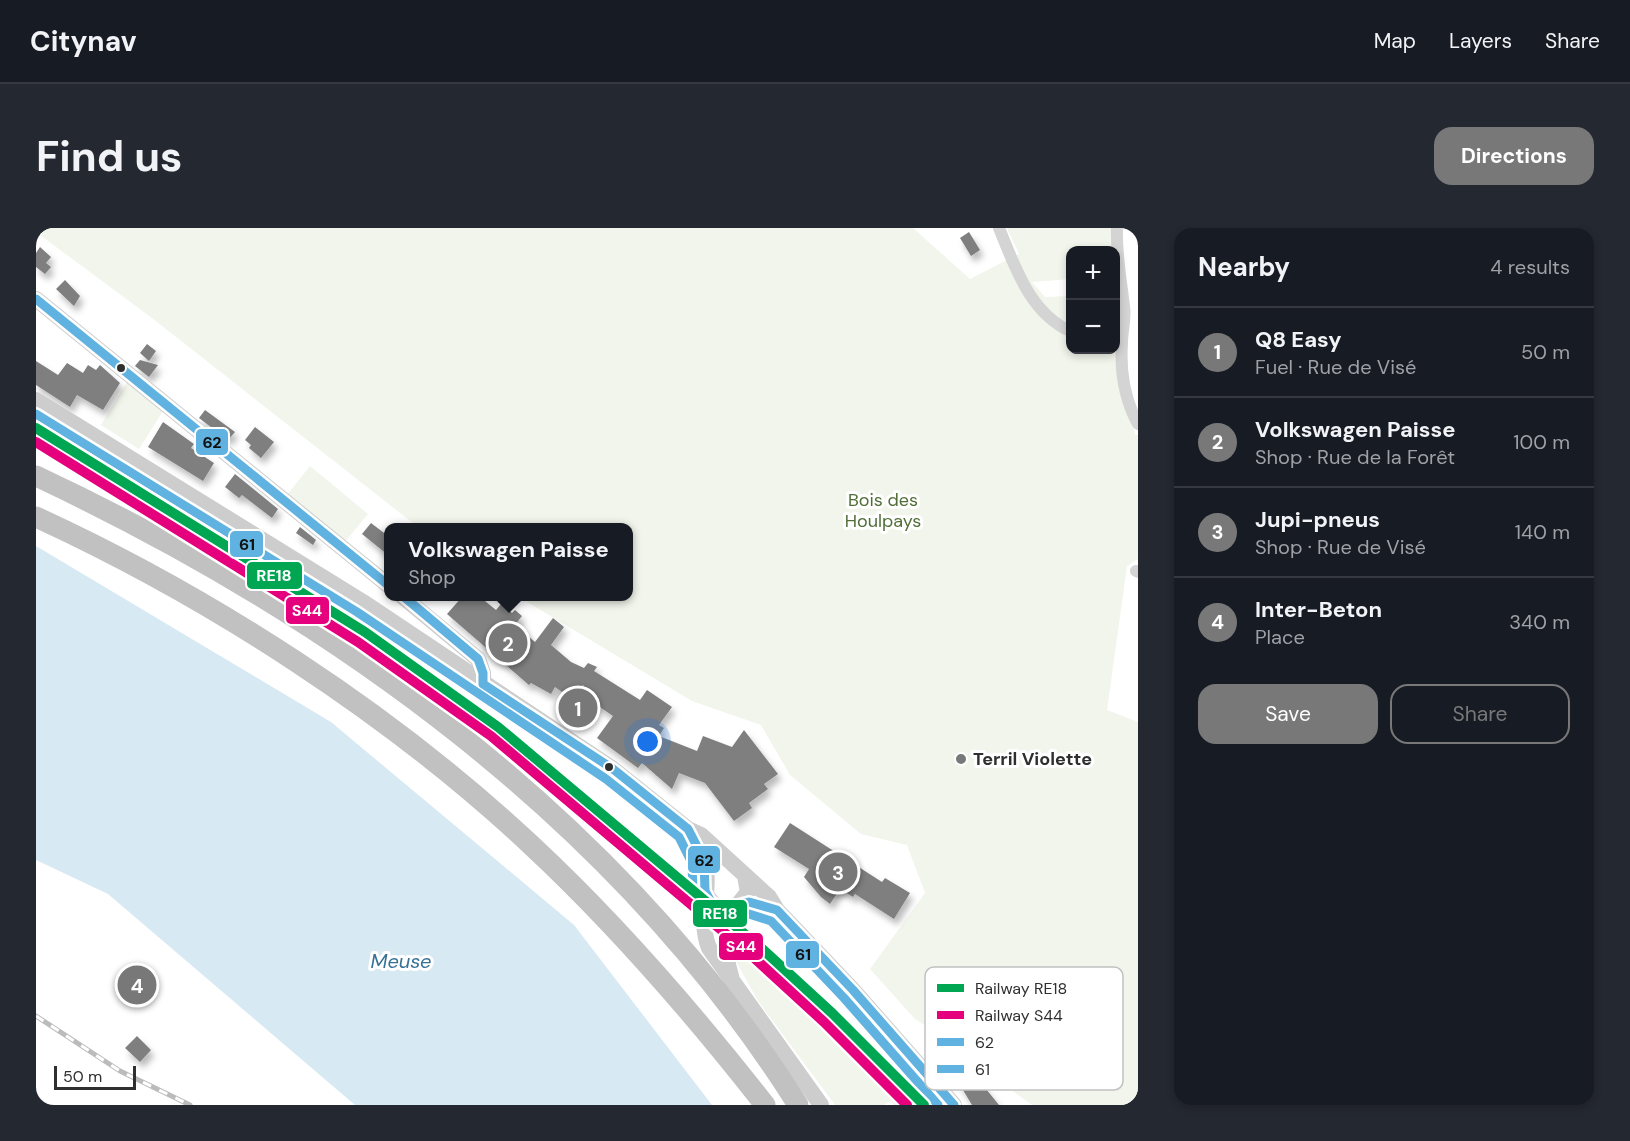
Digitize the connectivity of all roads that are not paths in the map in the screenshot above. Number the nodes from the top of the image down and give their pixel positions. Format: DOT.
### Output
graph roads {
  1 [pos="999,228"];
  2 [pos="1117,228"];
  3 [pos="36,298"];
  4 [pos="1066,329"];
  5 [pos="1120,334"];
  6 [pos="1119,354"];
  7 [pos="36,400"];
  8 [pos="1138,424"];
  9 [pos="36,476"];
  10 [pos="36,517"];
  11 [pos="384,582"];
  12 [pos="407,601"];
  13 [pos="483,684"];
  14 [pos="688,829"];
  15 [pos="740,871"];
  16 [pos="706,884"];
  17 [pos="734,908"];
  18 [pos="777,910"];
  19 [pos="731,977"];
  20 [pos="925,1072"];
  21 [pos="941,1090"];
  22 [pos="765,1105"];
  23 [pos="798,1105"];
  24 [pos="821,1105"];
  25 [pos="954,1105"];
  1 -- 4 [label="street"];
  2 -- 5 [label="street"];
  3 -- 11 [label="main road"];
  6 -- 8 [label="street"];
  7 -- 13 [label="main road"];
  9 -- 23 [label="highway"];
  10 -- 22 [label="highway"];
  12 -- 13 [label="main road"];
  13 -- 14 [label="main road"];
  14 -- 15 [label="main road"];
  14 -- 16 [label="main road"];
  15 -- 16 [label="main road"];
  15 -- 17 [label="main road"];
  15 -- 18 [label="main road"];
  16 -- 17 [label="main road"];
  16 -- 19 [label="main road"];
  17 -- 18 [label="main road"];
  17 -- 19 [label="main road"];
  18 -- 20 [label="main road"];
  19 -- 24 [label="main road"];
  21 -- 25 [label="main road"];
}
